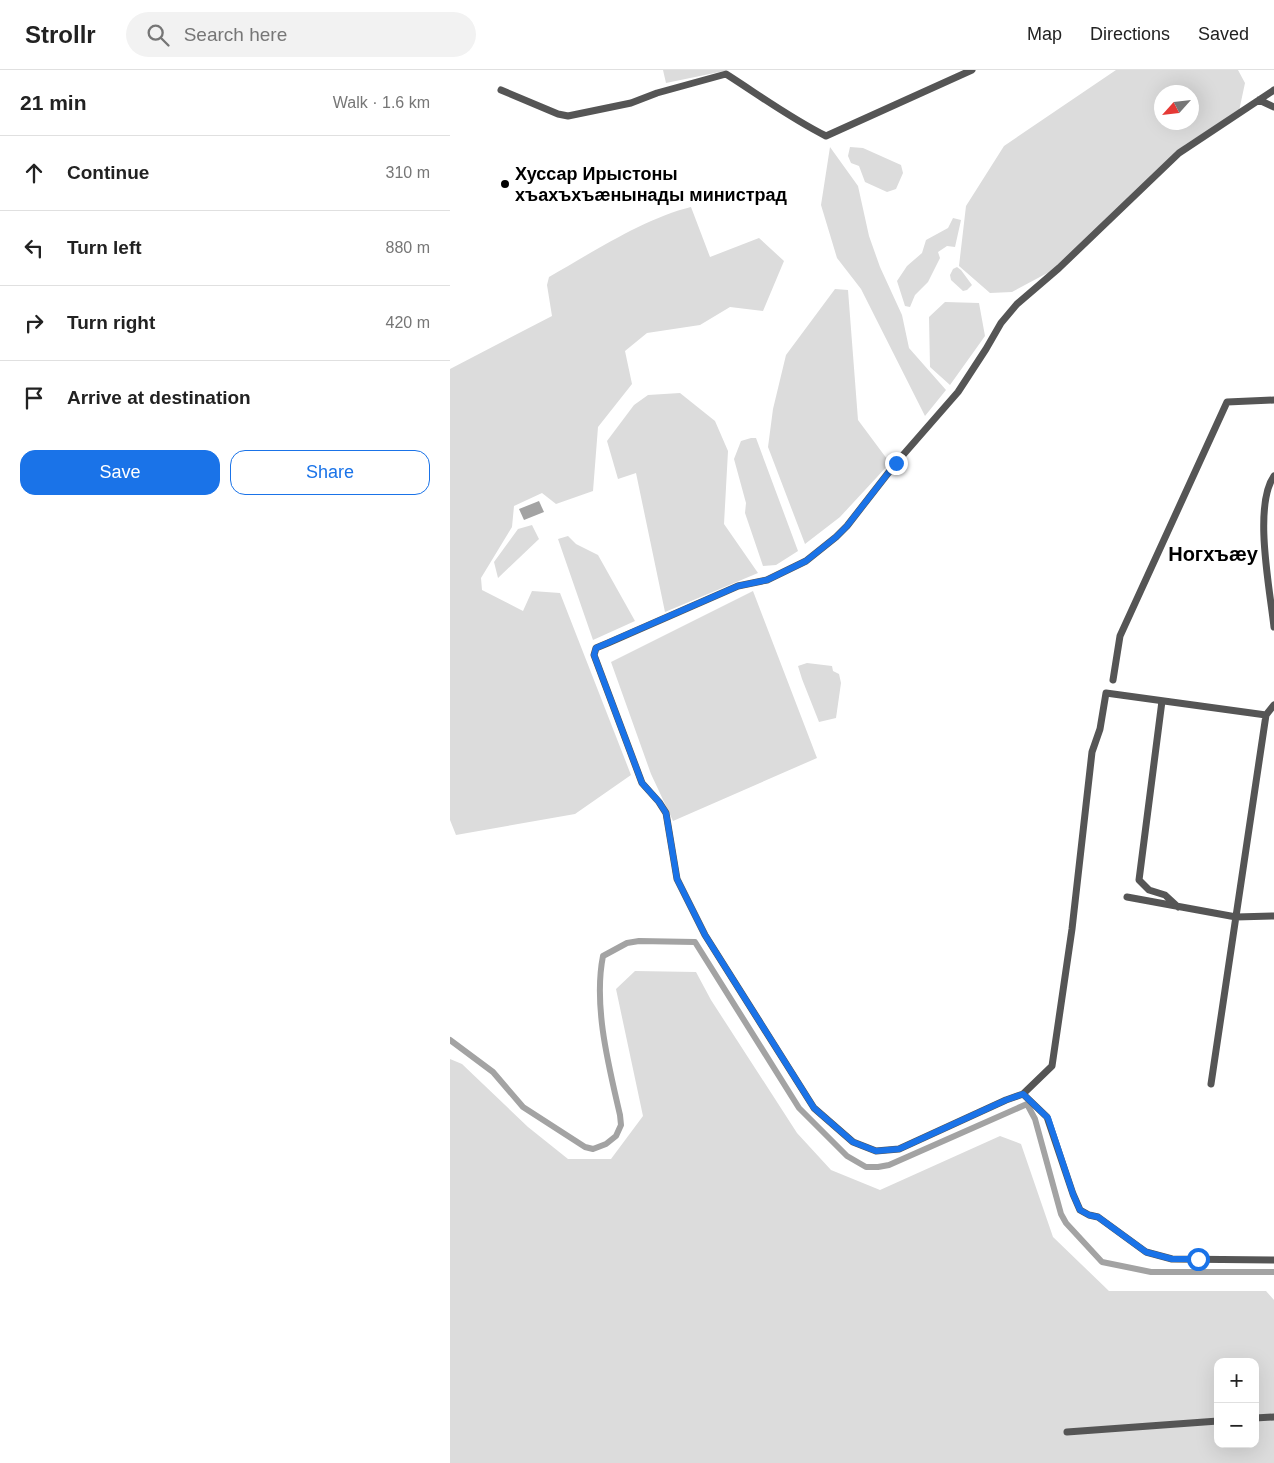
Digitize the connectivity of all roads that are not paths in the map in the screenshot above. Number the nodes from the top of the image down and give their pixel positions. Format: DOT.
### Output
graph roads {
  1 [pos="972,70"];
  2 [pos="501,90"];
  3 [pos="1274,90"];
  4 [pos="1259,100"];
  5 [pos="1274,107"];
  6 [pos="1274,400"];
  7 [pos="1274,476"];
  8 [pos="1274,627"];
  9 [pos="1113,680"];
  10 [pos="1162,701"];
  11 [pos="1274,705"];
  12 [pos="1266,714"];
  13 [pos="1127,897"];
  14 [pos="1178,907"];
  15 [pos="1274,916"];
  16 [pos="1236,918"];
  17 [pos="1211,1084"];
  18 [pos="1023,1094"];
  19 [pos="1274,1260"];
  20 [pos="1274,1417"];
  21 [pos="1259,1418"];
  22 [pos="1214,1421"];
  23 [pos="1067,1432"];
  1 -- 2 [label="street"];
  3 -- 4 [label="street"];
  4 -- 5 [label="street"];
  4 -- 18 [label="street"];
  6 -- 9 [label="street"];
  7 -- 8 [label="street"];
  10 -- 12 [label="street"];
  10 -- 14 [label="street"];
  10 -- 18 [label="street"];
  11 -- 12 [label="street"];
  12 -- 16 [label="street"];
  13 -- 14 [label="street"];
  14 -- 16 [label="street"];
  15 -- 16 [label="street"];
  16 -- 17 [label="street"];
  18 -- 19 [label="street"];
  20 -- 21 [label="street"];
  22 -- 23 [label="street"];
}
